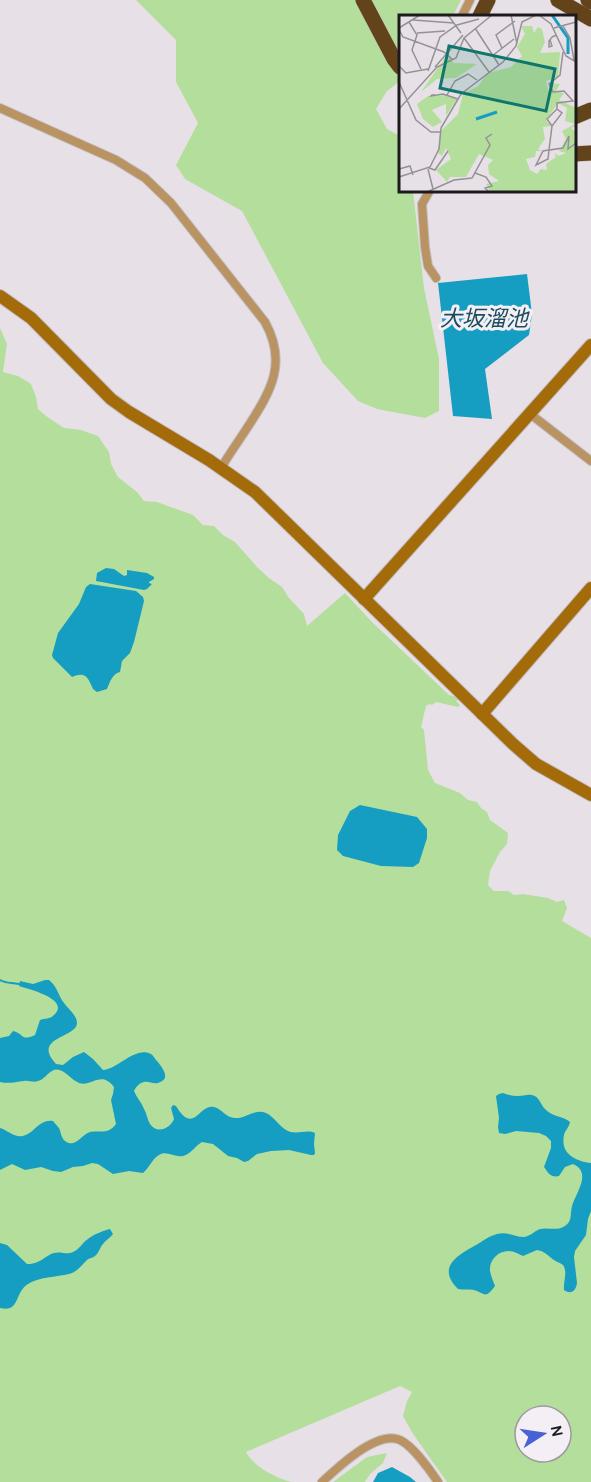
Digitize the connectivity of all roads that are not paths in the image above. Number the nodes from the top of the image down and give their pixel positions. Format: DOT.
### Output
graph roads {
  1 [pos="363,0"];
  2 [pos="470,0"];
  3 [pos="488,0"];
  4 [pos="558,0"];
  5 [pos="462,15"];
  6 [pos="480,15"];
  7 [pos="591,19"];
  8 [pos="399,66"];
  9 [pos="0,108"];
  10 [pos="591,110"];
  11 [pos="576,116"];
  12 [pos="591,153"];
  13 [pos="576,154"];
  14 [pos="429,192"];
  15 [pos="436,278"];
  16 [pos="0,296"];
  17 [pos="591,345"];
  18 [pos="529,414"];
  19 [pos="591,461"];
  20 [pos="221,468"];
  21 [pos="590,593"];
  22 [pos="364,599"];
  23 [pos="482,714"];
  24 [pos="591,795"];
  25 [pos="322,1482"];
  26 [pos="438,1482"];
  1 -- 8 [label="highway"];
  2 -- 5 [label="street"];
  3 -- 6 [label="highway"];
  4 -- 7 [label="highway"];
  9 -- 20 [label="street"];
  10 -- 11 [label="highway"];
  12 -- 13 [label="highway"];
  14 -- 15 [label="street"];
  16 -- 20 [label="street"];
  17 -- 18 [label="street"];
  18 -- 19 [label="street"];
  18 -- 22 [label="street"];
  20 -- 22 [label="street"];
  21 -- 23 [label="street"];
  22 -- 23 [label="street"];
  23 -- 24 [label="street"];
  25 -- 26 [label="street"];
}
